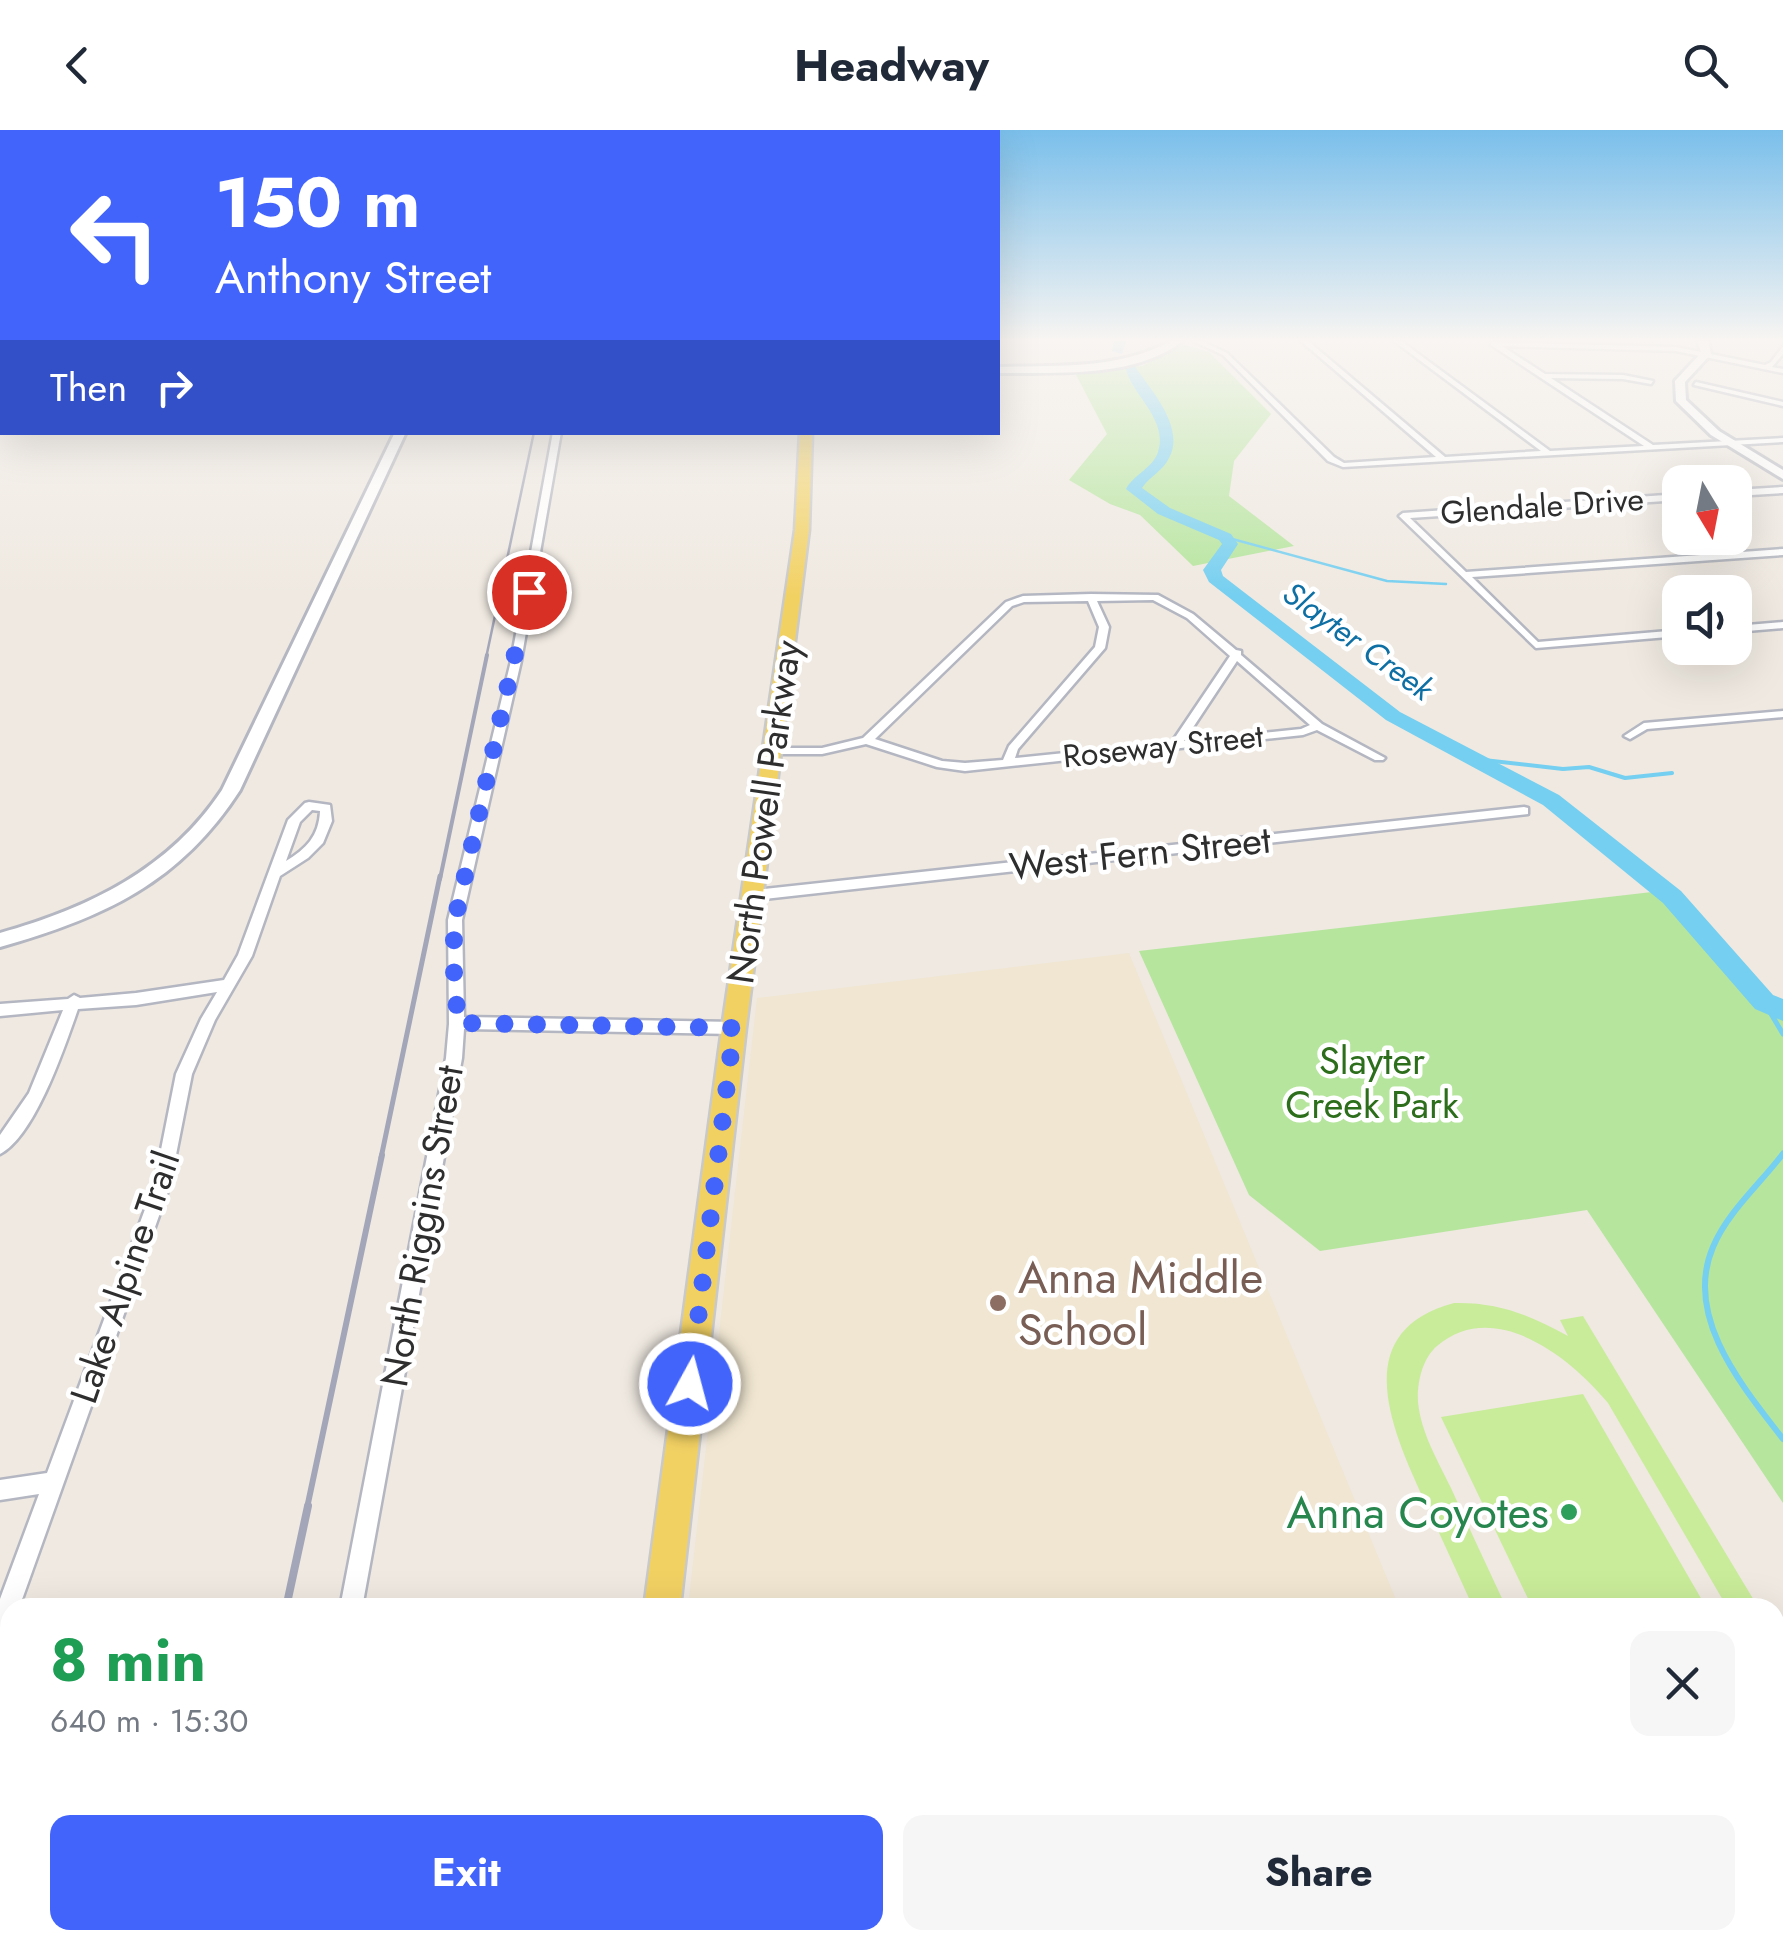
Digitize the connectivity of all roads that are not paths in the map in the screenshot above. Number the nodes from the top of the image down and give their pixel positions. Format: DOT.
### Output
graph roads {
  1 [pos="1298,426"];
  2 [pos="1404,426"];
  3 [pos="1511,426"];
  4 [pos="1620,426"];
  5 [pos="1705,426"];
  6 [pos="1720,426"];
  7 [pos="400,435"];
  8 [pos="556,435"];
  9 [pos="806,435"];
  10 [pos="1742,440"];
  11 [pos="1783,440"];
  12 [pos="1728,441"];
  13 [pos="1650,446"];
  14 [pos="1548,453"];
  15 [pos="1444,460"];
  16 [pos="1783,464"];
  17 [pos="1783,475"];
  18 [pos="1783,490"];
  19 [pos="1752,493"];
  20 [pos="1662,498"];
  21 [pos="1783,552"];
  22 [pos="1464,575"];
  23 [pos="1091,596"];
  24 [pos="1782,626"];
  25 [pos="1752,628"];
  26 [pos="1662,634"];
  27 [pos="1236,653"];
  28 [pos="1783,714"];
  29 [pos="1318,726"];
  30 [pos="1630,736"];
  31 [pos="867,740"];
  32 [pos="1176,743"];
  33 [pos="775,750"];
  34 [pos="1379,758"];
  35 [pos="1007,763"];
  36 [pos="1524,811"];
  37 [pos="274,873"];
  38 [pos="755,896"];
  39 [pos="0,940"];
  40 [pos="230,984"];
  41 [pos="74,1001"];
  42 [pos="0,1010"];
  43 [pos="458,1023"];
  44 [pos="734,1028"];
  45 [pos="0,1148"];
  46 [pos="54,1482"];
  47 [pos="0,1490"];
  48 [pos="11,1598"];
  49 [pos="353,1598"];
  50 [pos="663,1598"];
  1 -- 15 [label="street"];
  2 -- 15 [label="street"];
  3 -- 14 [label="street"];
  4 -- 13 [label="street"];
  5 -- 12 [label="street"];
  6 -- 10 [label="street"];
  7 -- 39 [label="street"];
  8 -- 43 [label="street, North Riggins Street"];
  9 -- 33 [label="main road, North Powell Parkway"];
  10 -- 11 [label="street"];
  10 -- 12 [label="street"];
  10 -- 16 [label="street"];
  12 -- 13 [label="street"];
  12 -- 17 [label="street"];
  13 -- 14 [label="street"];
  14 -- 15 [label="street"];
  18 -- 19 [label="street"];
  20 -- 22 [label="street, Glendale Drive"];
  21 -- 22 [label="street"];
  22 -- 26 [label="street"];
  23 -- 27 [label="street, Roseway Street"];
  23 -- 31 [label="street, Roseway Street"];
  23 -- 35 [label="street"];
  24 -- 25 [label="street"];
  27 -- 29 [label="street, Roseway Street"];
  27 -- 32 [label="street"];
  28 -- 30 [label="street"];
  29 -- 32 [label="street, Roseway Street"];
  29 -- 34 [label="street, Roseway Street"];
  31 -- 33 [label="street"];
  31 -- 35 [label="street, Roseway Street"];
  32 -- 35 [label="street, Roseway Street"];
  33 -- 38 [label="main road, North Powell Parkway"];
  36 -- 38 [label="street, West Fern Street"];
  37 -- 37 [label="street, Lake Alpine Trail"];
  37 -- 40 [label="street, Lake Alpine Trail"];
  38 -- 44 [label="main road, North Powell Parkway"];
  40 -- 41 [label="street"];
  40 -- 46 [label="street, Lake Alpine Trail"];
  41 -- 42 [label="street"];
  41 -- 45 [label="street"];
  43 -- 44 [label="street"];
  43 -- 49 [label="street, North Riggins Street"];
  44 -- 50 [label="main road, North Powell Parkway"];
  46 -- 47 [label="street"];
  46 -- 48 [label="street, Lake Alpine Trail"];
}
